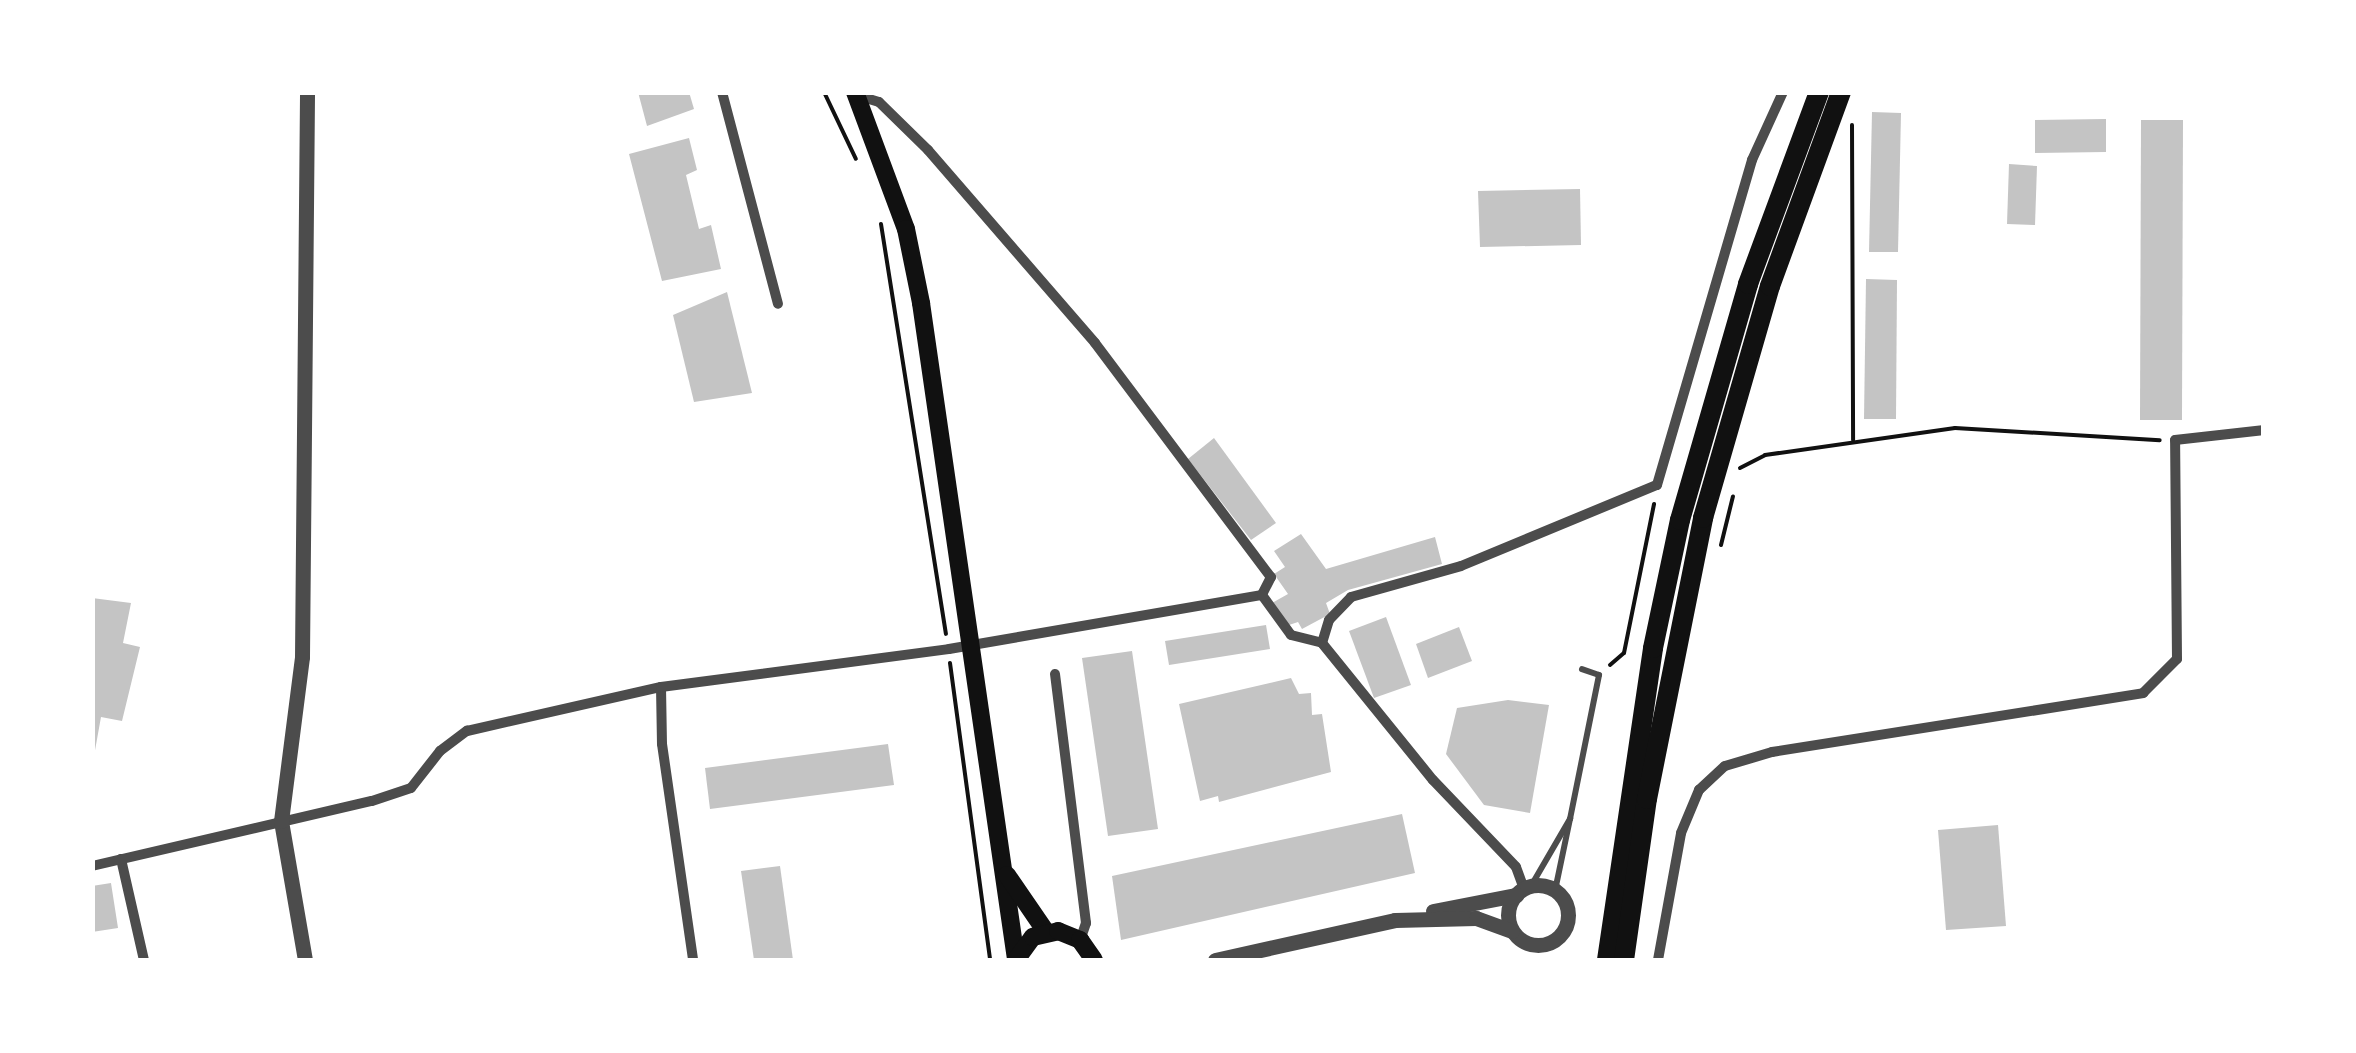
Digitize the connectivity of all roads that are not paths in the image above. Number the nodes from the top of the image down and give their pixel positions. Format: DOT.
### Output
graph roads {
  1 [pos="307,92"];
  2 [pos="722,92"];
  3 [pos="1783,92"];
  4 [pos="1819,92"];
  5 [pos="1842,92"];
  6 [pos="856,94"];
  7 [pos="778,304"];
  8 [pos="2264,430"];
  9 [pos="1262,596"];
  10 [pos="970,643"];
  11 [pos="1322,643"];
  12 [pos="1582,670"];
  13 [pos="1054,674"];
  14 [pos="662,687"];
  15 [pos="1570,819"];
  16 [pos="281,821"];
  17 [pos="121,859"];
  18 [pos="1002,864"];
  19 [pos="92,866"];
  20 [pos="1524,890"];
  21 [pos="1555,891"];
  22 [pos="1395,920"];
  23 [pos="1046,932"];
  24 [pos="1515,934"];
  25 [pos="1080,940"];
  26 [pos="144,960"];
  27 [pos="305,960"];
  28 [pos="693,960"];
  29 [pos="1016,960"];
  30 [pos="1094,960"];
  31 [pos="1215,960"];
  32 [pos="1527,960"];
  33 [pos="1607,960"];
  34 [pos="1624,960"];
  35 [pos="1658,960"];
  1 -- 16 [label="street"];
  2 -- 7 [label="street"];
  3 -- 11 [label="street"];
  4 -- 33 [label="highway"];
  5 -- 34 [label="highway"];
  6 -- 9 [label="street"];
  6 -- 10 [label="main road"];
  8 -- 35 [label="street"];
  9 -- 10 [label="street"];
  9 -- 11 [label="street"];
  10 -- 14 [label="street"];
  10 -- 18 [label="main road"];
  11 -- 20 [label="street"];
  12 -- 15 [label="lane"];
  13 -- 25 [label="street"];
  14 -- 16 [label="street"];
  14 -- 28 [label="street"];
  15 -- 20 [label="lane"];
  15 -- 21 [label="lane"];
  16 -- 17 [label="street"];
  16 -- 27 [label="street"];
  17 -- 19 [label="street"];
  17 -- 26 [label="street"];
  18 -- 23 [label="main road"];
  18 -- 29 [label="main road"];
  20 -- 21 [label="street"];
  20 -- 22 [label="street"];
  20 -- 24 [label="street"];
  21 -- 24 [label="street"];
  22 -- 24 [label="street"];
  22 -- 31 [label="street"];
  23 -- 25 [label="main road"];
  23 -- 29 [label="main road"];
  24 -- 32 [label="street"];
  25 -- 30 [label="main road"];
}
